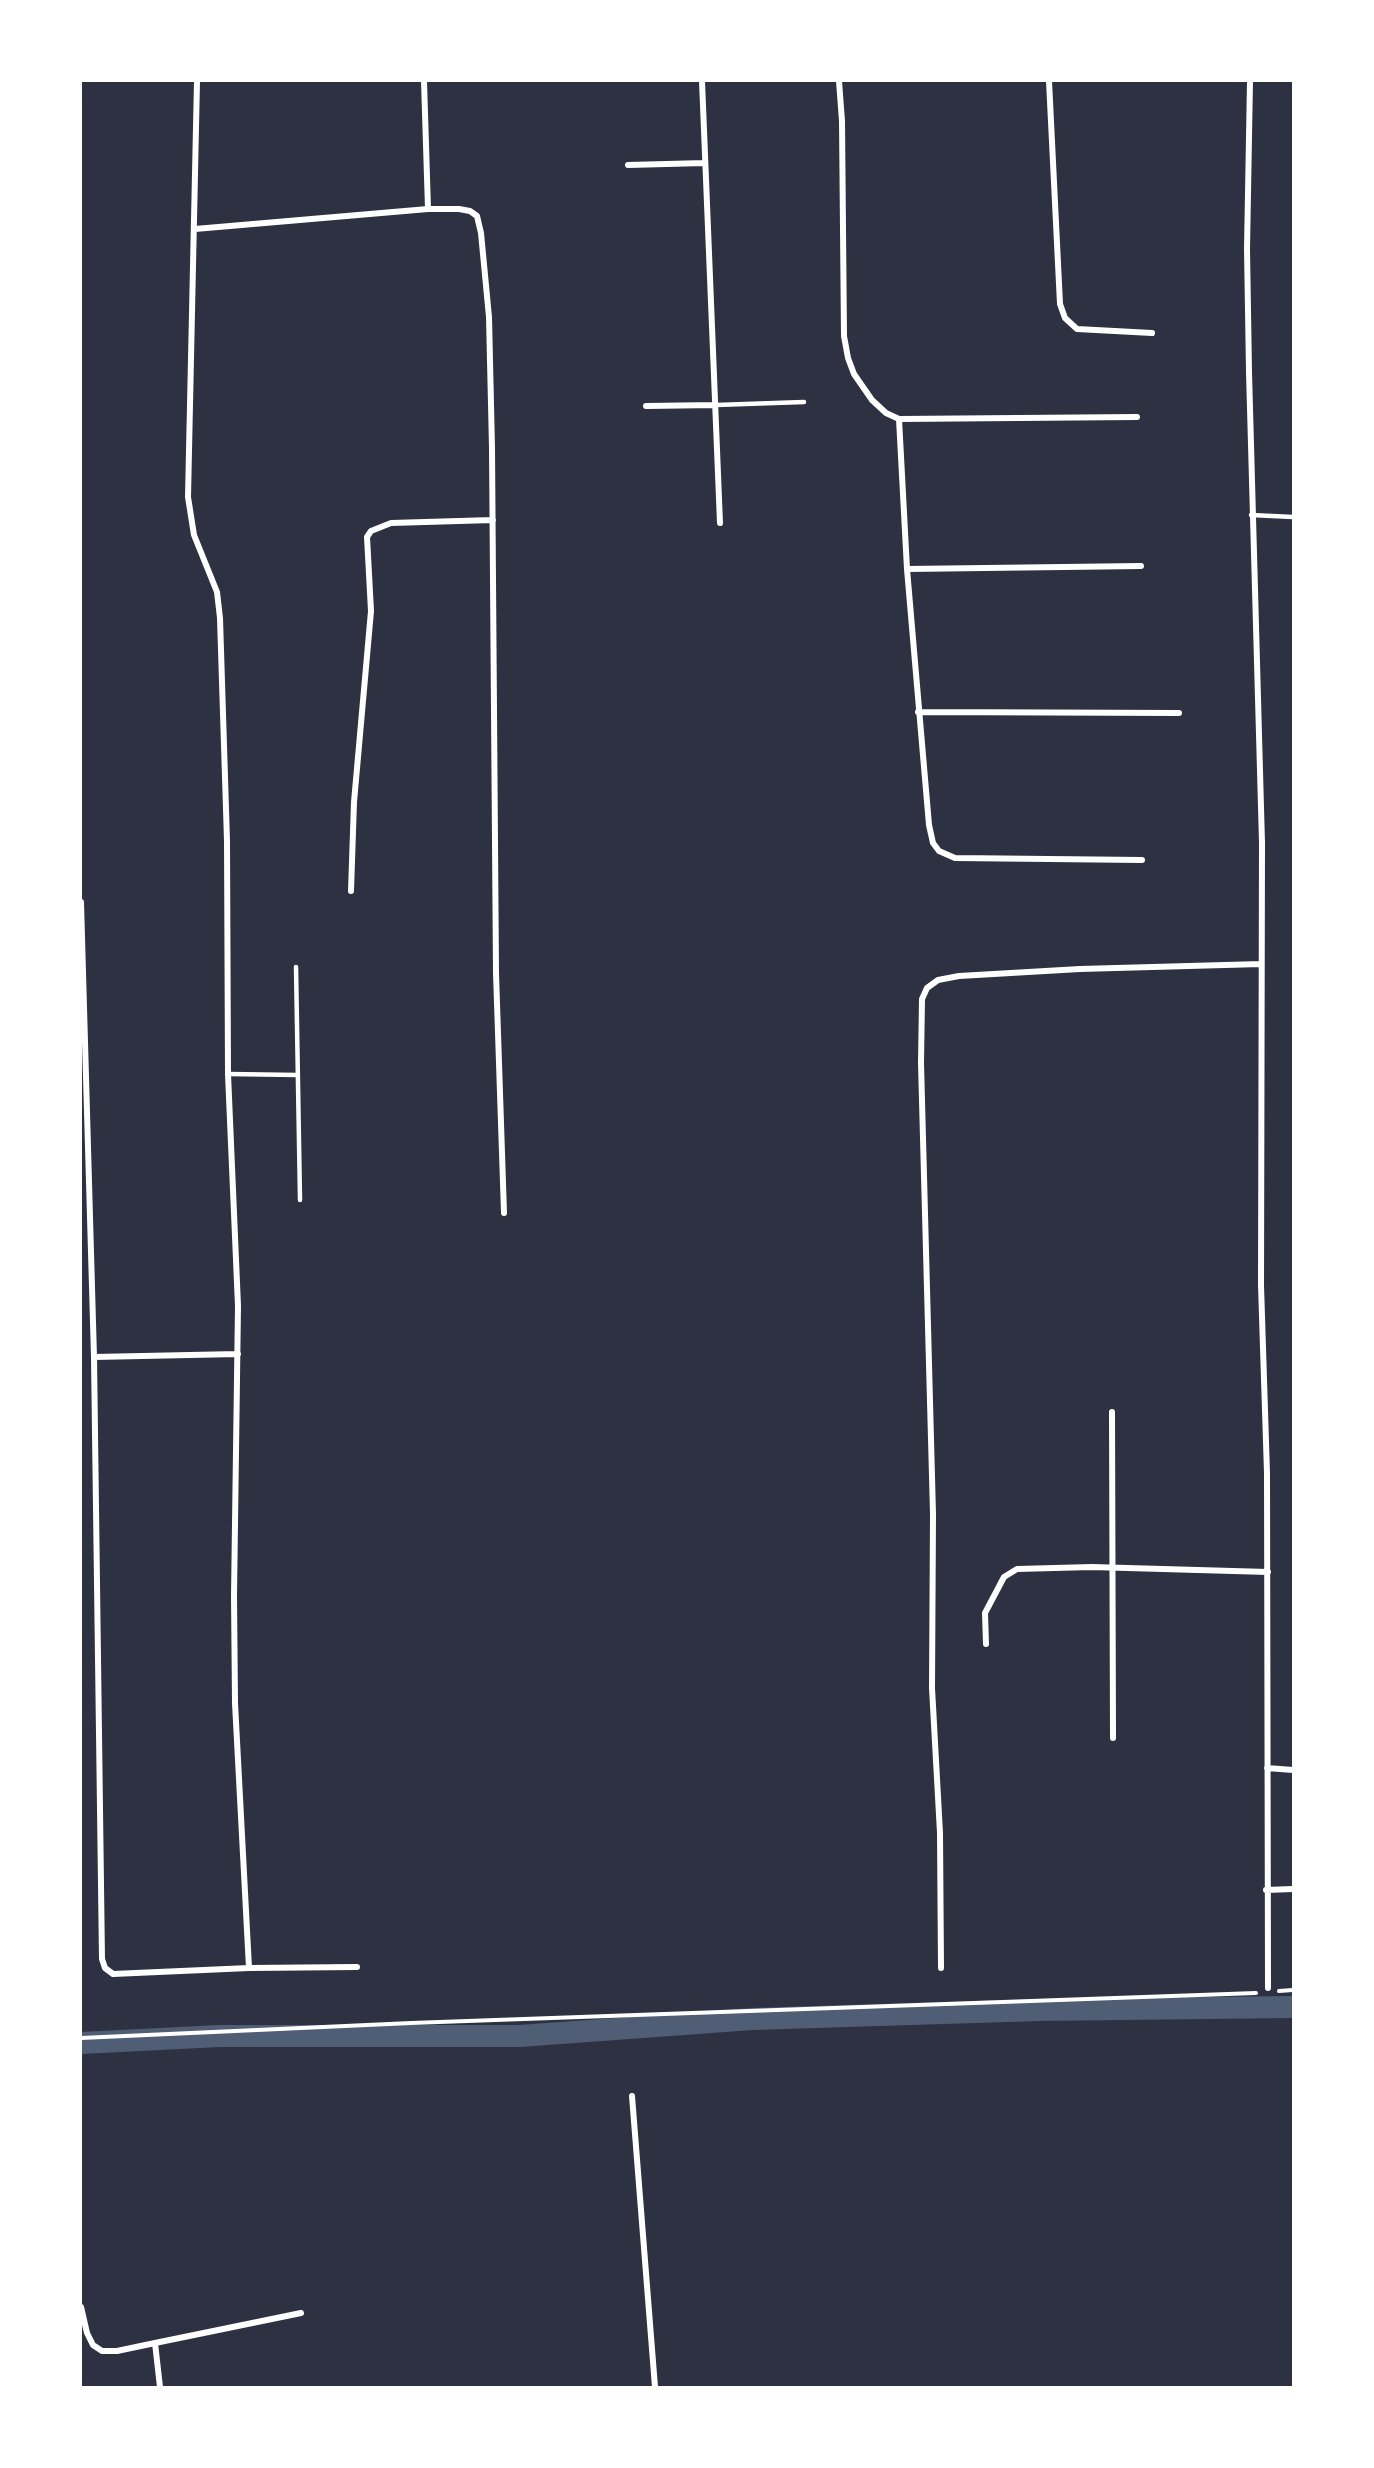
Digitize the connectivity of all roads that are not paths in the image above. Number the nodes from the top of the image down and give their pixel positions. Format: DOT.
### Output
graph roads {
  1 [pos="196,81"];
  2 [pos="424,81"];
  3 [pos="702,81"];
  4 [pos="839,81"];
  5 [pos="1049,81"];
  6 [pos="1250,81"];
  7 [pos="705,163"];
  8 [pos="628,165"];
  9 [pos="428,209"];
  10 [pos="195,229"];
  11 [pos="1152,333"];
  12 [pos="804,402"];
  13 [pos="716,405"];
  14 [pos="646,406"];
  15 [pos="1137,417"];
  16 [pos="899,419"];
  17 [pos="1251,515"];
  18 [pos="1293,517"];
  19 [pos="493,520"];
  20 [pos="720,523"];
  21 [pos="1141,566"];
  22 [pos="907,569"];
  23 [pos="918,712"];
  24 [pos="1179,713"];
  25 [pos="1142,860"];
  26 [pos="351,891"];
  27 [pos="81,902"];
  28 [pos="1261,964"];
  29 [pos="296,967"];
  30 [pos="228,1074"];
  31 [pos="298,1075"];
  32 [pos="300,1200"];
  33 [pos="504,1213"];
  34 [pos="238,1354"];
  35 [pos="94,1357"];
  36 [pos="1112,1412"];
  37 [pos="1114,1568"];
  38 [pos="1268,1572"];
  39 [pos="986,1644"];
  40 [pos="1113,1738"];
  41 [pos="1266,1768"];
  42 [pos="1293,1770"];
  43 [pos="1293,1888"];
  44 [pos="1266,1890"];
  45 [pos="357,1967"];
  46 [pos="249,1968"];
  47 [pos="941,1968"];
  48 [pos="1266,1990"];
  49 [pos="633,2096"];
  50 [pos="81,2307"];
  51 [pos="301,2313"];
  52 [pos="155,2343"];
  53 [pos="160,2387"];
  54 [pos="655,2387"];
  1 -- 10 [label="street"];
  2 -- 9 [label="street"];
  3 -- 7 [label="street"];
  4 -- 16 [label="street"];
  5 -- 11 [label="street"];
  6 -- 17 [label="street"];
  7 -- 8 [label="street"];
  7 -- 13 [label="street"];
  9 -- 10 [label="street"];
  9 -- 19 [label="street"];
  10 -- 30 [label="street"];
  12 -- 13 [label="lane"];
  13 -- 14 [label="street"];
  13 -- 20 [label="street"];
  15 -- 16 [label="street"];
  16 -- 22 [label="street"];
  17 -- 18 [label="lane"];
  17 -- 28 [label="street"];
  19 -- 26 [label="street"];
  19 -- 33 [label="street"];
  21 -- 22 [label="street"];
  22 -- 23 [label="street"];
  23 -- 24 [label="street"];
  23 -- 25 [label="street"];
  27 -- 35 [label="street"];
  28 -- 38 [label="street"];
  28 -- 47 [label="street"];
  29 -- 31 [label="lane"];
  30 -- 31 [label="lane"];
  30 -- 34 [label="street"];
  31 -- 32 [label="lane"];
  34 -- 35 [label="street"];
  34 -- 46 [label="street"];
  35 -- 46 [label="street"];
  36 -- 37 [label="street"];
  37 -- 38 [label="street"];
  37 -- 39 [label="street"];
  37 -- 40 [label="street"];
  38 -- 41 [label="street"];
  41 -- 42 [label="street"];
  41 -- 44 [label="street"];
  43 -- 44 [label="street"];
  44 -- 48 [label="street"];
  45 -- 46 [label="street"];
  49 -- 54 [label="street"];
  50 -- 52 [label="street"];
  51 -- 52 [label="street"];
  52 -- 53 [label="street"];
}
